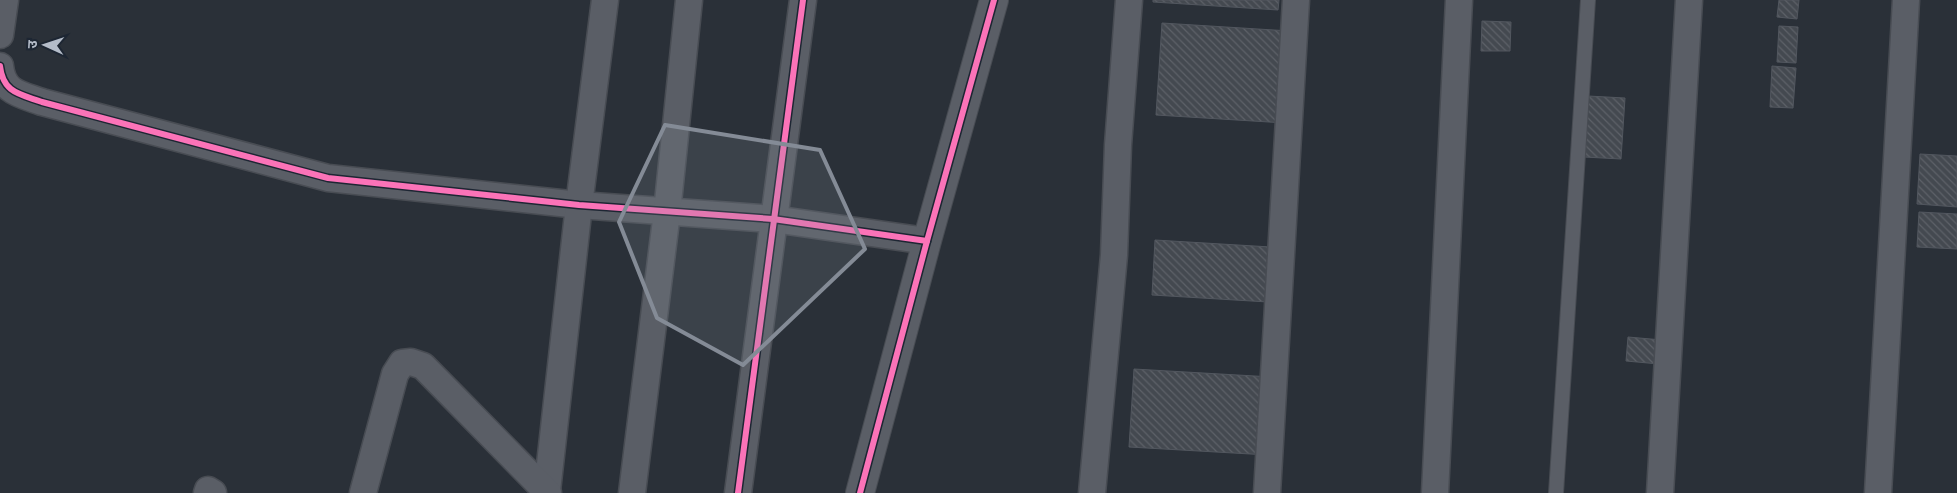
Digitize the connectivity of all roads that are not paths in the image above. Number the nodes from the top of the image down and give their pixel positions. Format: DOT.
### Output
graph roads {
  1 [pos="5,0"];
  2 [pos="606,0"];
  3 [pos="689,0"];
  4 [pos="803,0"];
  5 [pos="994,0"];
  6 [pos="1129,0"];
  7 [pos="1296,0"];
  8 [pos="1459,0"];
  9 [pos="1588,0"];
  10 [pos="1689,0"];
  11 [pos="1906,0"];
  12 [pos="0,35"];
  13 [pos="0,75"];
  14 [pos="579,205"];
  15 [pos="667,212"];
  16 [pos="773,219"];
  17 [pos="926,241"];
  18 [pos="548,492"];
  19 [pos="207,493"];
  20 [pos="213,493"];
  21 [pos="363,493"];
  22 [pos="632,493"];
  23 [pos="738,493"];
  24 [pos="860,493"];
  25 [pos="1092,493"];
  26 [pos="1267,493"];
  27 [pos="1435,493"];
  28 [pos="1556,493"];
  29 [pos="1660,493"];
  30 [pos="1878,493"];
  1 -- 12 [label="street"];
  2 -- 14 [label="street"];
  3 -- 15 [label="street"];
  4 -- 16 [label="street"];
  5 -- 17 [label="street"];
  6 -- 25 [label="street"];
  7 -- 26 [label="street"];
  8 -- 27 [label="street"];
  9 -- 28 [label="lane"];
  10 -- 29 [label="street"];
  11 -- 30 [label="street"];
  13 -- 14 [label="street"];
  14 -- 15 [label="street"];
  14 -- 18 [label="street"];
  15 -- 16 [label="street"];
  15 -- 22 [label="street"];
  16 -- 17 [label="street"];
  16 -- 23 [label="street"];
  17 -- 24 [label="street"];
  18 -- 21 [label="street"];
  19 -- 20 [label="street"];
}
